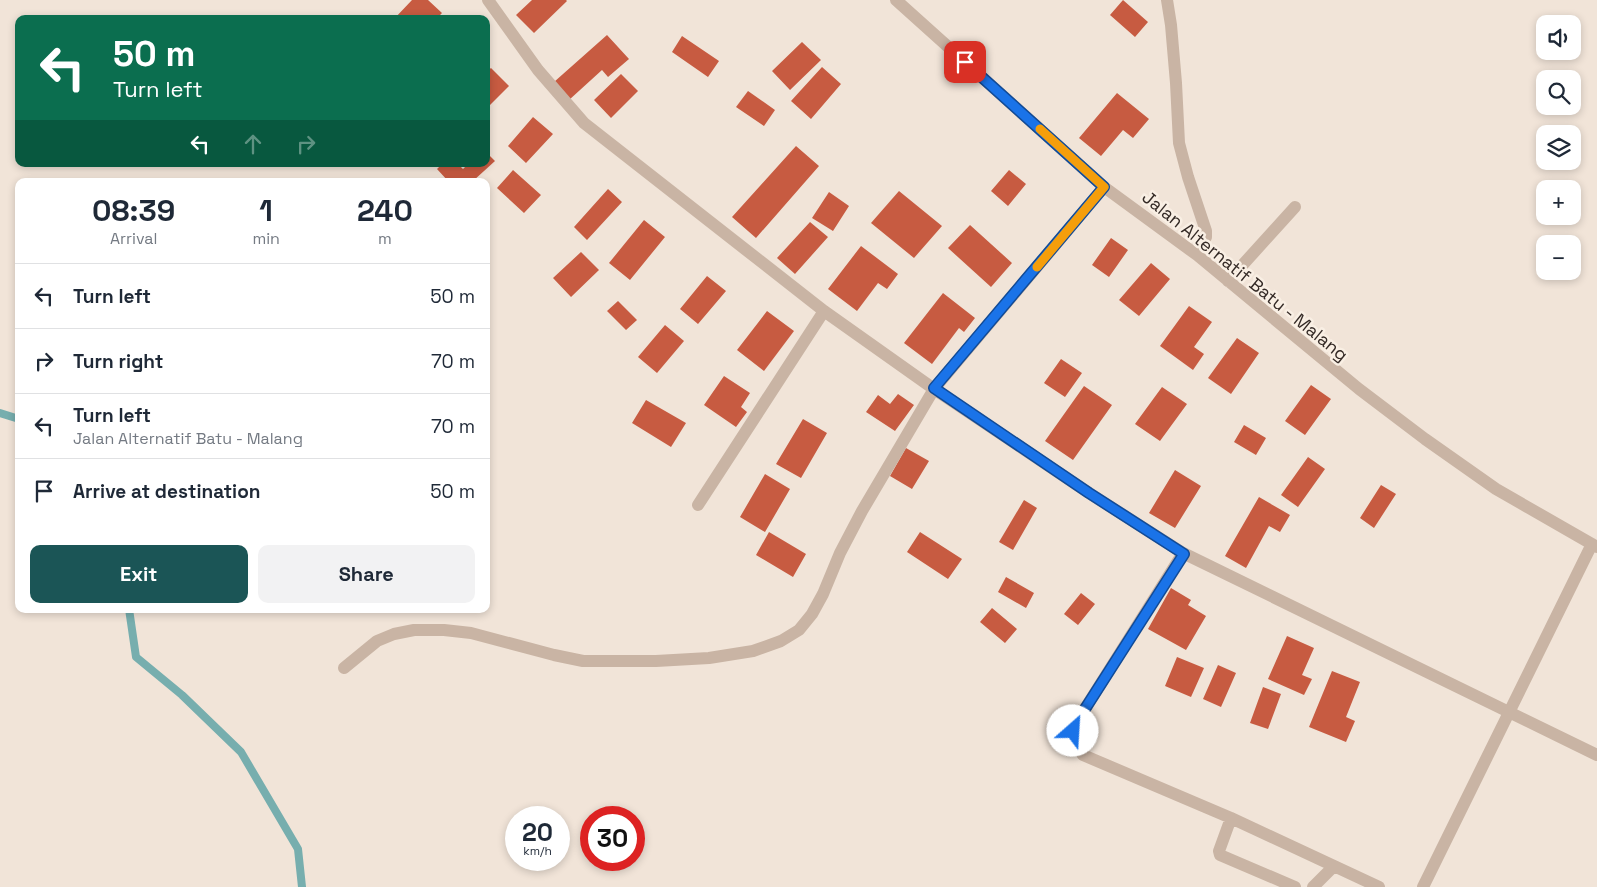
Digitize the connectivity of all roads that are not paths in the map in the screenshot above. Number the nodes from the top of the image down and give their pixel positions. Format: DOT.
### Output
graph roads {
  1 [pos="488,0"];
  2 [pos="896,0"];
  3 [pos="1167,0"];
  4 [pos="1104,187"];
  5 [pos="1295,207"];
  6 [pos="1197,256"];
  7 [pos="1228,281"];
  8 [pos="824,311"];
  9 [pos="934,388"];
  10 [pos="698,505"];
  11 [pos="1594,546"];
  12 [pos="1184,554"];
  13 [pos="344,668"];
  14 [pos="1508,712"];
  15 [pos="1597,755"];
  16 [pos="1231,818"];
  17 [pos="1334,866"];
  18 [pos="1295,887"];
  19 [pos="1313,887"];
  20 [pos="1379,887"];
  21 [pos="1423,887"];
  1 -- 8 [label="street"];
  2 -- 4 [label="street, Jalan Alternatif Batu - Malang"];
  3 -- 6 [label="street"];
  4 -- 6 [label="street, Jalan Alternatif Batu - Malang"];
  4 -- 9 [label="street"];
  5 -- 7 [label="street"];
  6 -- 7 [label="street, Jalan Alternatif Batu - Malang"];
  7 -- 11 [label="street, Jalan Alternatif Batu - Malang"];
  8 -- 9 [label="street"];
  8 -- 10 [label="street"];
  9 -- 12 [label="street"];
  9 -- 13 [label="street"];
  11 -- 14 [label="street"];
  12 -- 14 [label="street"];
  12 -- 16 [label="street"];
  14 -- 15 [label="street"];
  14 -- 21 [label="street"];
  16 -- 17 [label="street"];
  16 -- 18 [label="street"];
  17 -- 19 [label="street"];
  17 -- 20 [label="street"];
}
